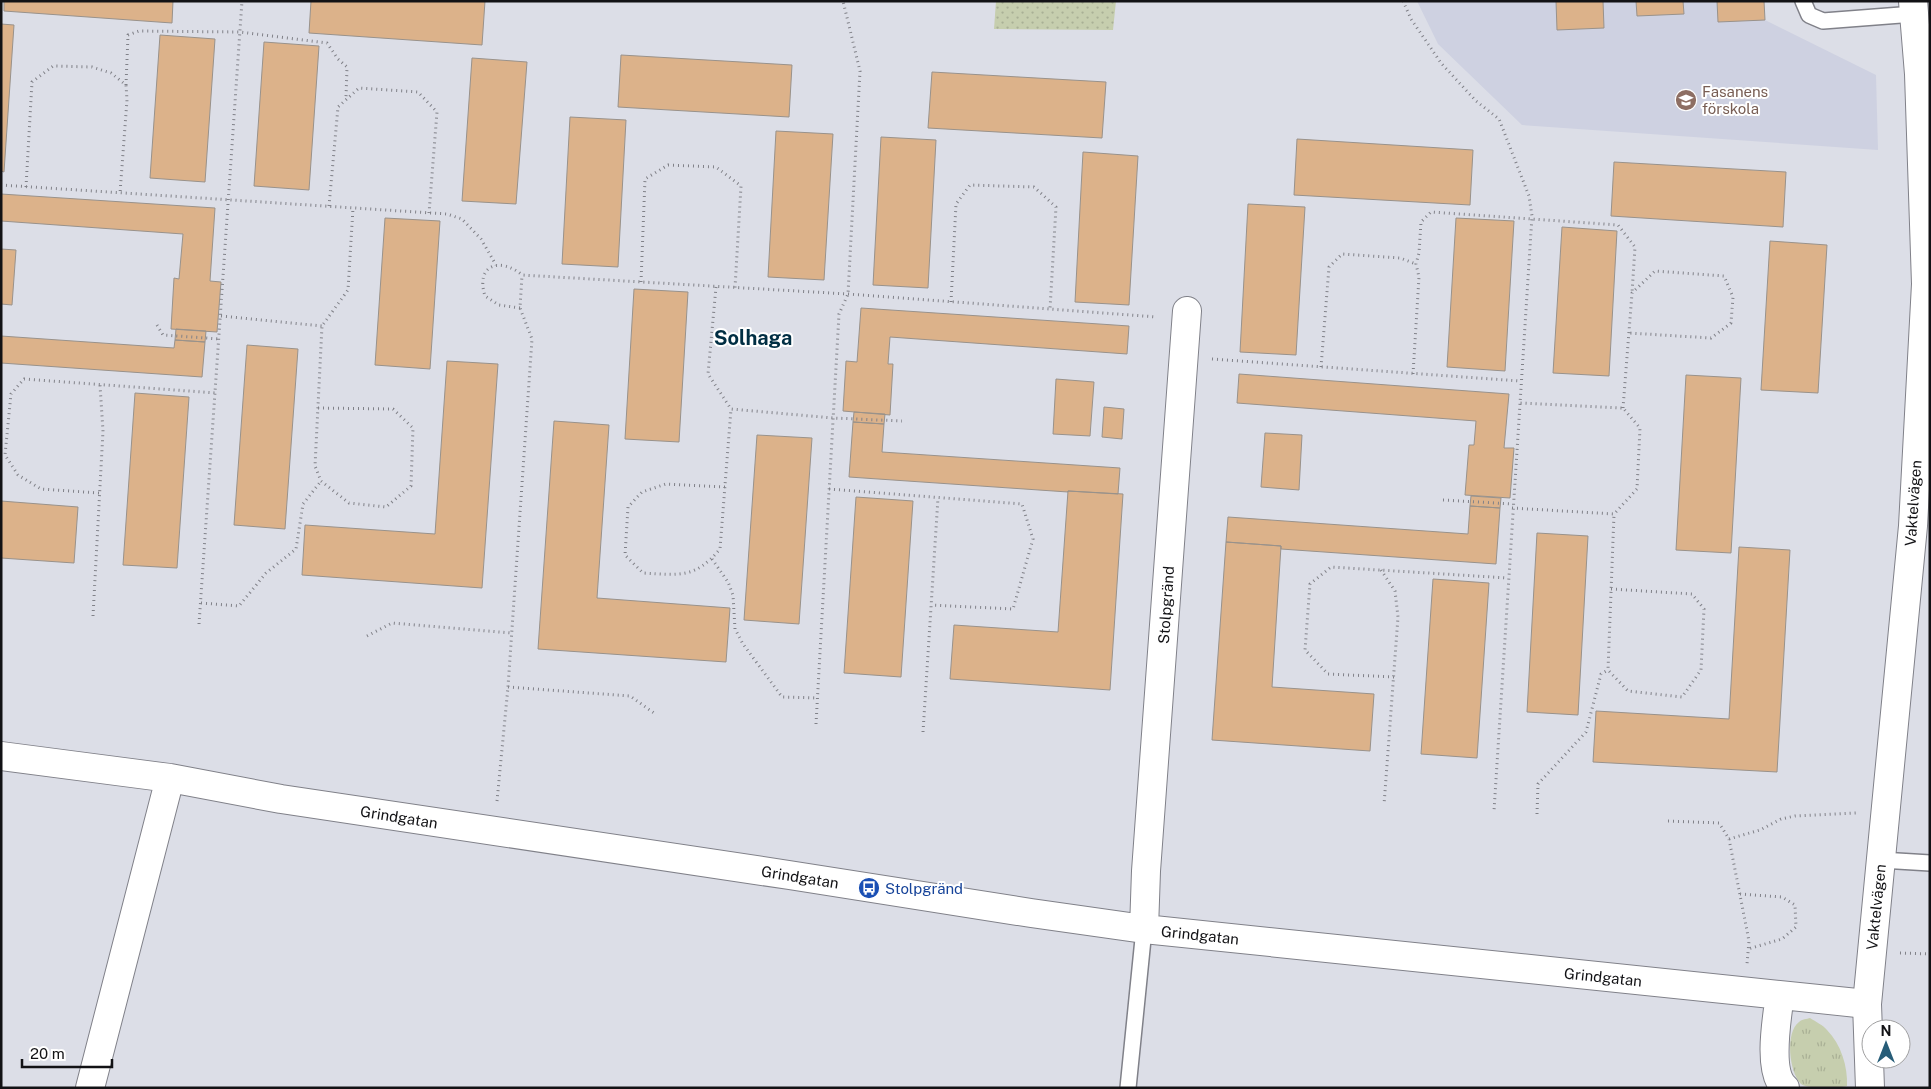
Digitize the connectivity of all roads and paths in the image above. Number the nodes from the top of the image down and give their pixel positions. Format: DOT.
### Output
graph roads {
  1 [pos="242,1"];
  2 [pos="843,1"];
  3 [pos="1404,1"];
  4 [pos="1803,1"];
  5 [pos="1913,8"];
  6 [pos="240,32"];
  7 [pos="126,85"];
  8 [pos="346,98"];
  9 [pos="1,185"];
  10 [pos="26,187"];
  11 [pos="120,193"];
  12 [pos="229,199"];
  13 [pos="329,206"];
  14 [pos="353,208"];
  15 [pos="429,213"];
  16 [pos="1532,219"];
  17 [pos="1416,264"];
  18 [pos="496,265"];
  19 [pos="522,275"];
  20 [pos="640,282"];
  21 [pos="1928,284"];
  22 [pos="716,286"];
  23 [pos="736,288"];
  24 [pos="1632,293"];
  25 [pos="848,294"];
  26 [pos="951,302"];
  27 [pos="520,308"];
  28 [pos="1050,309"];
  29 [pos="1187,315"];
  30 [pos="221,316"];
  31 [pos="157,325"];
  32 [pos="322,326"];
  33 [pos="1629,333"];
  34 [pos="220,339"];
  35 [pos="1184,357"];
  36 [pos="1321,367"];
  37 [pos="1413,374"];
  38 [pos="1520,381"];
  39 [pos="100,385"];
  40 [pos="216,393"];
  41 [pos="1519,403"];
  42 [pos="318,408"];
  43 [pos="1623,408"];
  44 [pos="731,409"];
  45 [pos="834,418"];
  46 [pos="902,421"];
  47 [pos="321,481"];
  48 [pos="725,487"];
  49 [pos="829,489"];
  50 [pos="99,493"];
  51 [pos="938,498"];
  52 [pos="1443,500"];
  53 [pos="1513,506"];
  54 [pos="1614,514"];
  55 [pos="712,559"];
  56 [pos="1381,570"];
  57 [pos="1508,578"];
  58 [pos="1611,589"];
  59 [pos="201,603"];
  60 [pos="932,604"];
  61 [pos="93,616"];
  62 [pos="199,624"];
  63 [pos="510,633"];
  64 [pos="367,636"];
  65 [pos="1608,670"];
  66 [pos="1394,677"];
  67 [pos="508,687"];
  68 [pos="818,698"];
  69 [pos="654,713"];
  70 [pos="816,724"];
  71 [pos="923,732"];
  72 [pos="1,756"];
  73 [pos="170,778"];
  74 [pos="1384,805"];
  75 [pos="1494,811"];
  76 [pos="1537,814"];
  77 [pos="1884,814"];
  78 [pos="1668,821"];
  79 [pos="494,832"];
  80 [pos="1729,839"];
  81 [pos="1881,860"];
  82 [pos="1930,863"];
  83 [pos="1740,894"];
  84 [pos="1144,929"];
  85 [pos="1748,949"];
  86 [pos="1746,992"];
  87 [pos="1780,995"];
  88 [pos="1867,1004"];
  89 [pos="90,1088"];
  90 [pos="1128,1088"];
  91 [pos="1785,1088"];
  92 [pos="1870,1088"];
  1 -- 6 [label="path"];
  2 -- 25 [label="path"];
  3 -- 16 [label="path"];
  4 -- 5 [label="lane"];
  5 -- 21 [label="street, Vaktelvägen"];
  6 -- 7 [label="path"];
  6 -- 8 [label="path"];
  6 -- 12 [label="path"];
  7 -- 10 [label="path"];
  7 -- 11 [label="path"];
  8 -- 13 [label="path"];
  8 -- 15 [label="path"];
  9 -- 10 [label="path"];
  10 -- 11 [label="path"];
  11 -- 12 [label="path"];
  12 -- 13 [label="path"];
  12 -- 30 [label="path"];
  13 -- 14 [label="path"];
  14 -- 15 [label="path"];
  14 -- 32 [label="path"];
  15 -- 18 [label="path"];
  16 -- 17 [label="path"];
  16 -- 24 [label="path"];
  16 -- 38 [label="path"];
  17 -- 36 [label="path"];
  17 -- 37 [label="path"];
  18 -- 19 [label="path"];
  18 -- 27 [label="path"];
  19 -- 20 [label="path"];
  19 -- 27 [label="path"];
  20 -- 22 [label="path"];
  20 -- 23 [label="path"];
  21 -- 77 [label="street, Vaktelvägen"];
  22 -- 23 [label="path"];
  22 -- 44 [label="path"];
  23 -- 25 [label="path"];
  24 -- 33 [label="path"];
  24 -- 33 [label="path"];
  25 -- 26 [label="path"];
  25 -- 45 [label="path"];
  26 -- 28 [label="path"];
  26 -- 28 [label="path"];
  27 -- 63 [label="path"];
  28 -- 29 [label="path"];
  29 -- 35 [label="street, Stolpgränd"];
  30 -- 32 [label="path"];
  30 -- 34 [label="path"];
  31 -- 34 [label="path"];
  32 -- 42 [label="path"];
  33 -- 43 [label="path"];
  34 -- 40 [label="path"];
  35 -- 36 [label="path"];
  35 -- 84 [label="street, Stolpgränd"];
  36 -- 37 [label="path"];
  37 -- 38 [label="path"];
  38 -- 41 [label="path"];
  39 -- 40 [label="path"];
  39 -- 50 [label="path"];
  39 -- 50 [label="path"];
  40 -- 59 [label="path"];
  41 -- 43 [label="path"];
  41 -- 53 [label="path"];
  42 -- 47 [label="path"];
  42 -- 47 [label="path"];
  43 -- 54 [label="path"];
  44 -- 45 [label="path"];
  44 -- 48 [label="path"];
  45 -- 46 [label="path"];
  45 -- 49 [label="path"];
  47 -- 59 [label="path"];
  48 -- 55 [label="path"];
  48 -- 55 [label="path"];
  49 -- 51 [label="path"];
  49 -- 68 [label="path"];
  50 -- 61 [label="path"];
  51 -- 60 [label="path"];
  51 -- 60 [label="path"];
  52 -- 53 [label="path"];
  53 -- 54 [label="path"];
  53 -- 57 [label="path"];
  54 -- 58 [label="path"];
  55 -- 68 [label="path"];
  56 -- 57 [label="path"];
  56 -- 66 [label="path"];
  56 -- 66 [label="path"];
  57 -- 75 [label="path"];
  58 -- 65 [label="path"];
  58 -- 65 [label="path"];
  59 -- 62 [label="path"];
  60 -- 71 [label="path"];
  63 -- 64 [label="path"];
  63 -- 67 [label="path"];
  65 -- 76 [label="path"];
  66 -- 74 [label="path"];
  67 -- 69 [label="path"];
  67 -- 79 [label="path"];
  68 -- 70 [label="path"];
  72 -- 73 [label="street, Grindgatan"];
  73 -- 79 [label="street, Grindgatan"];
  73 -- 89 [label="street"];
  77 -- 80 [label="path"];
  77 -- 81 [label="street, Vaktelvägen"];
  78 -- 80 [label="path"];
  79 -- 84 [label="street, Grindgatan"];
  80 -- 83 [label="path"];
  81 -- 82 [label="lane"];
  81 -- 88 [label="street, Vaktelvägen"];
  83 -- 85 [label="path"];
  83 -- 85 [label="path"];
  84 -- 86 [label="street, Grindgatan"];
  84 -- 90 [label="lane"];
  85 -- 86 [label="path"];
  86 -- 87 [label="street, Grindgatan"];
  87 -- 88 [label="street, Grindgatan"];
  87 -- 91 [label="street"];
  88 -- 92 [label="street, Vaktelvägen"];
}
